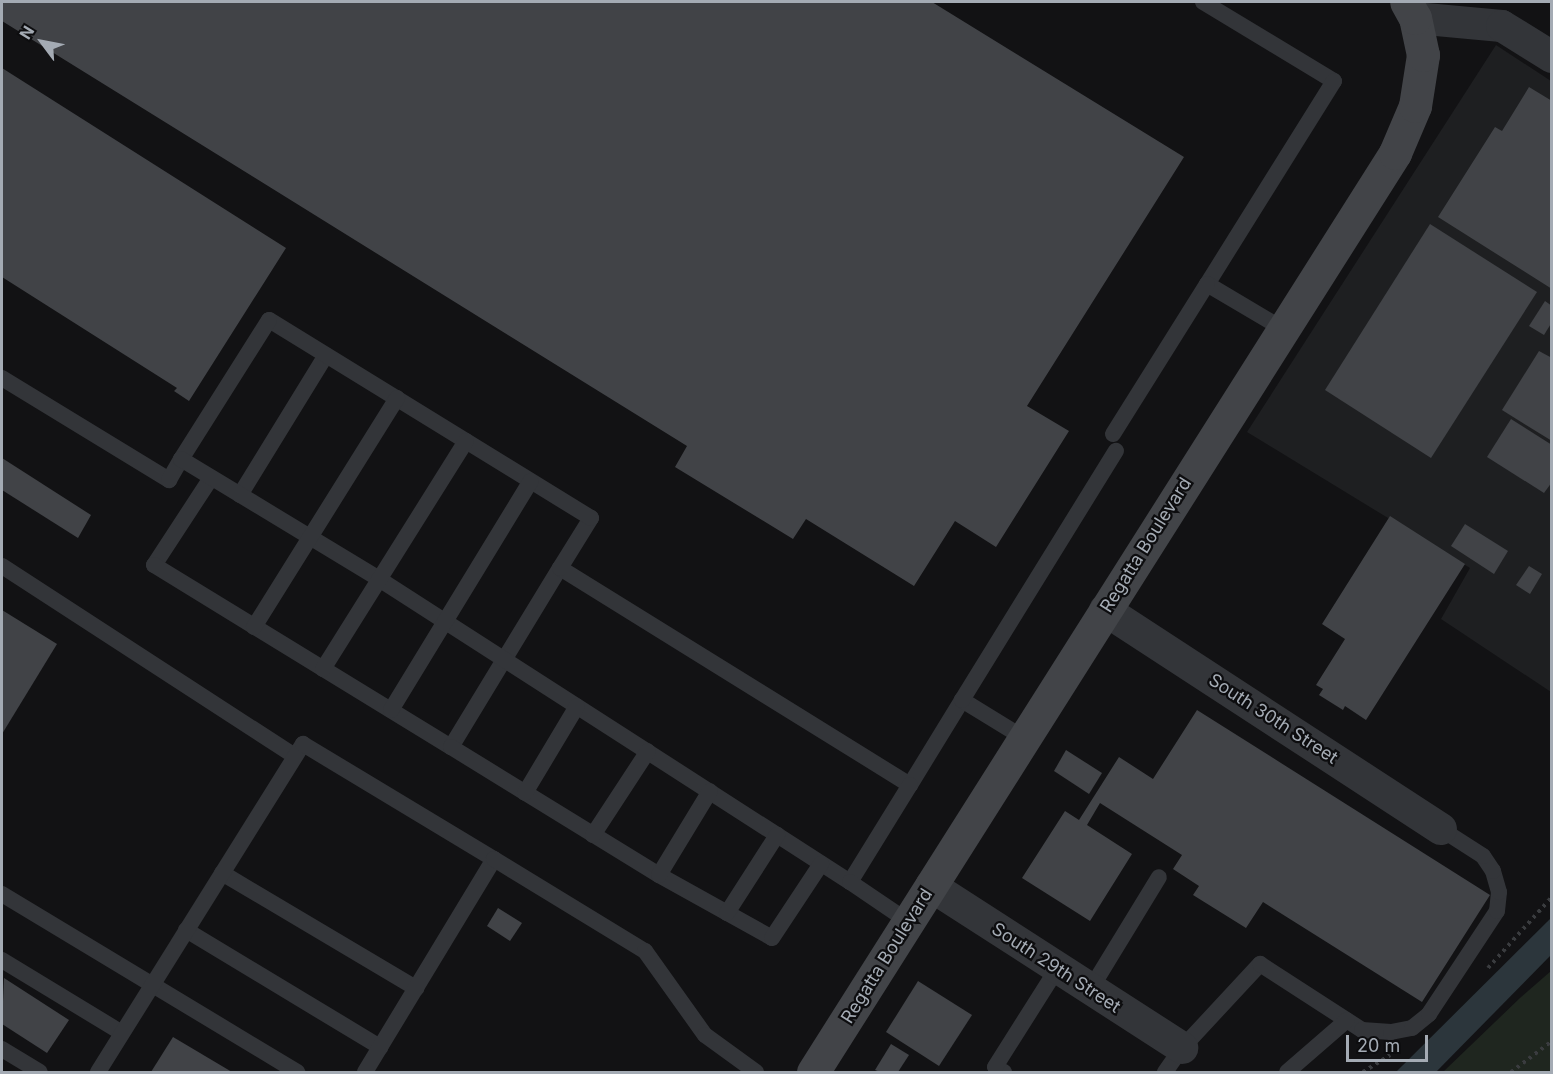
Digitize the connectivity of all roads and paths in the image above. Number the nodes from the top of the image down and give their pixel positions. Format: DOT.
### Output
graph roads {
  1 [pos="1203,2"];
  2 [pos="1411,10"];
  3 [pos="1551,57"];
  4 [pos="1207,284"];
  5 [pos="1283,329"];
  6 [pos="326,355"];
  7 [pos="2,378"];
  8 [pos="397,398"];
  9 [pos="466,441"];
  10 [pos="181,459"];
  11 [pos="211,478"];
  12 [pos="531,481"];
  13 [pos="240,495"];
  14 [pos="311,537"];
  15 [pos="2,566"];
  16 [pos="560,568"];
  17 [pos="379,579"];
  18 [pos="1106,610"];
  19 [pos="445,622"];
  20 [pos="254,627"];
  21 [pos="504,660"];
  22 [pos="323,669"];
  23 [pos="962,700"];
  24 [pos="577,706"];
  25 [pos="391,710"];
  26 [pos="1024,738"];
  27 [pos="451,747"];
  28 [pos="648,751"];
  29 [pos="295,756"];
  30 [pos="910,784"];
  31 [pos="710,791"];
  32 [pos="525,793"];
  33 [pos="1441,828"];
  34 [pos="593,835"];
  35 [pos="777,835"];
  36 [pos="494,859"];
  37 [pos="821,864"];
  38 [pos="222,873"];
  39 [pos="658,875"];
  40 [pos="1159,877"];
  41 [pos="850,882"];
  42 [pos="931,886"];
  43 [pos="2,894"];
  44 [pos="727,913"];
  45 [pos="909,922"];
  46 [pos="186,930"];
  47 [pos="2,960"];
  48 [pos="1057,969"];
  49 [pos="152,985"];
  50 [pos="416,988"];
  51 [pos="1090,990"];
  52 [pos="1347,1020"];
  53 [pos="122,1033"];
  54 [pos="1551,1041"];
  55 [pos="380,1047"];
  56 [pos="2,1049"];
  57 [pos="1174,1060"];
  58 [pos="40,1072"];
  59 [pos="98,1072"];
  60 [pos="297,1072"];
  61 [pos="365,1072"];
  62 [pos="756,1072"];
  63 [pos="813,1072"];
  64 [pos="1004,1072"];
  65 [pos="1287,1072"];
  66 [pos="1511,1072"];
  1 -- 4 [label="lane"];
  2 -- 3 [label="street"];
  2 -- 5 [label="street, Regatta Boulevard"];
  4 -- 5 [label="lane"];
  4 -- 23 [label="lane"];
  5 -- 18 [label="street, Regatta Boulevard"];
  6 -- 8 [label="lane"];
  6 -- 10 [label="lane"];
  6 -- 13 [label="lane"];
  7 -- 10 [label="lane"];
  8 -- 9 [label="lane"];
  8 -- 14 [label="lane"];
  9 -- 12 [label="lane"];
  9 -- 17 [label="lane"];
  10 -- 11 [label="lane"];
  11 -- 13 [label="lane"];
  11 -- 20 [label="lane"];
  12 -- 16 [label="lane"];
  12 -- 19 [label="lane"];
  13 -- 14 [label="lane"];
  14 -- 17 [label="lane"];
  14 -- 20 [label="lane"];
  15 -- 29 [label="lane"];
  16 -- 21 [label="lane"];
  16 -- 30 [label="lane"];
  17 -- 19 [label="lane"];
  17 -- 22 [label="lane"];
  18 -- 26 [label="street, Regatta Boulevard"];
  18 -- 33 [label="street, South 30th Street"];
  19 -- 21 [label="lane"];
  19 -- 25 [label="lane"];
  20 -- 22 [label="lane"];
  21 -- 24 [label="lane"];
  21 -- 27 [label="lane"];
  22 -- 25 [label="lane"];
  23 -- 26 [label="lane"];
  23 -- 30 [label="lane"];
  24 -- 28 [label="lane"];
  24 -- 32 [label="lane"];
  25 -- 27 [label="lane"];
  26 -- 42 [label="street, Regatta Boulevard"];
  27 -- 32 [label="lane"];
  28 -- 31 [label="lane"];
  28 -- 34 [label="lane"];
  29 -- 36 [label="lane"];
  29 -- 38 [label="lane"];
  30 -- 41 [label="lane"];
  31 -- 35 [label="lane"];
  31 -- 39 [label="lane"];
  32 -- 34 [label="lane"];
  33 -- 52 [label="lane"];
  34 -- 39 [label="lane"];
  35 -- 37 [label="lane"];
  35 -- 44 [label="lane"];
  36 -- 50 [label="lane"];
  36 -- 62 [label="lane"];
  37 -- 41 [label="lane"];
  37 -- 44 [label="lane"];
  38 -- 46 [label="lane"];
  38 -- 50 [label="lane"];
  39 -- 44 [label="lane"];
  40 -- 51 [label="lane"];
  41 -- 45 [label="lane"];
  42 -- 45 [label="street, Regatta Boulevard"];
  42 -- 48 [label="street, South 29th Street"];
  43 -- 49 [label="lane"];
  45 -- 63 [label="street, Regatta Boulevard"];
  46 -- 49 [label="lane"];
  46 -- 55 [label="lane"];
  47 -- 53 [label="lane"];
  48 -- 51 [label="street, South 29th Street"];
  48 -- 64 [label="lane"];
  49 -- 53 [label="lane"];
  49 -- 60 [label="lane"];
  50 -- 55 [label="lane"];
  51 -- 57 [label="street, South 29th Street"];
  52 -- 57 [label="lane"];
  52 -- 65 [label="lane"];
  53 -- 59 [label="lane"];
  54 -- 66 [label="path"];
  55 -- 61 [label="lane"];
  56 -- 58 [label="lane"];
}
